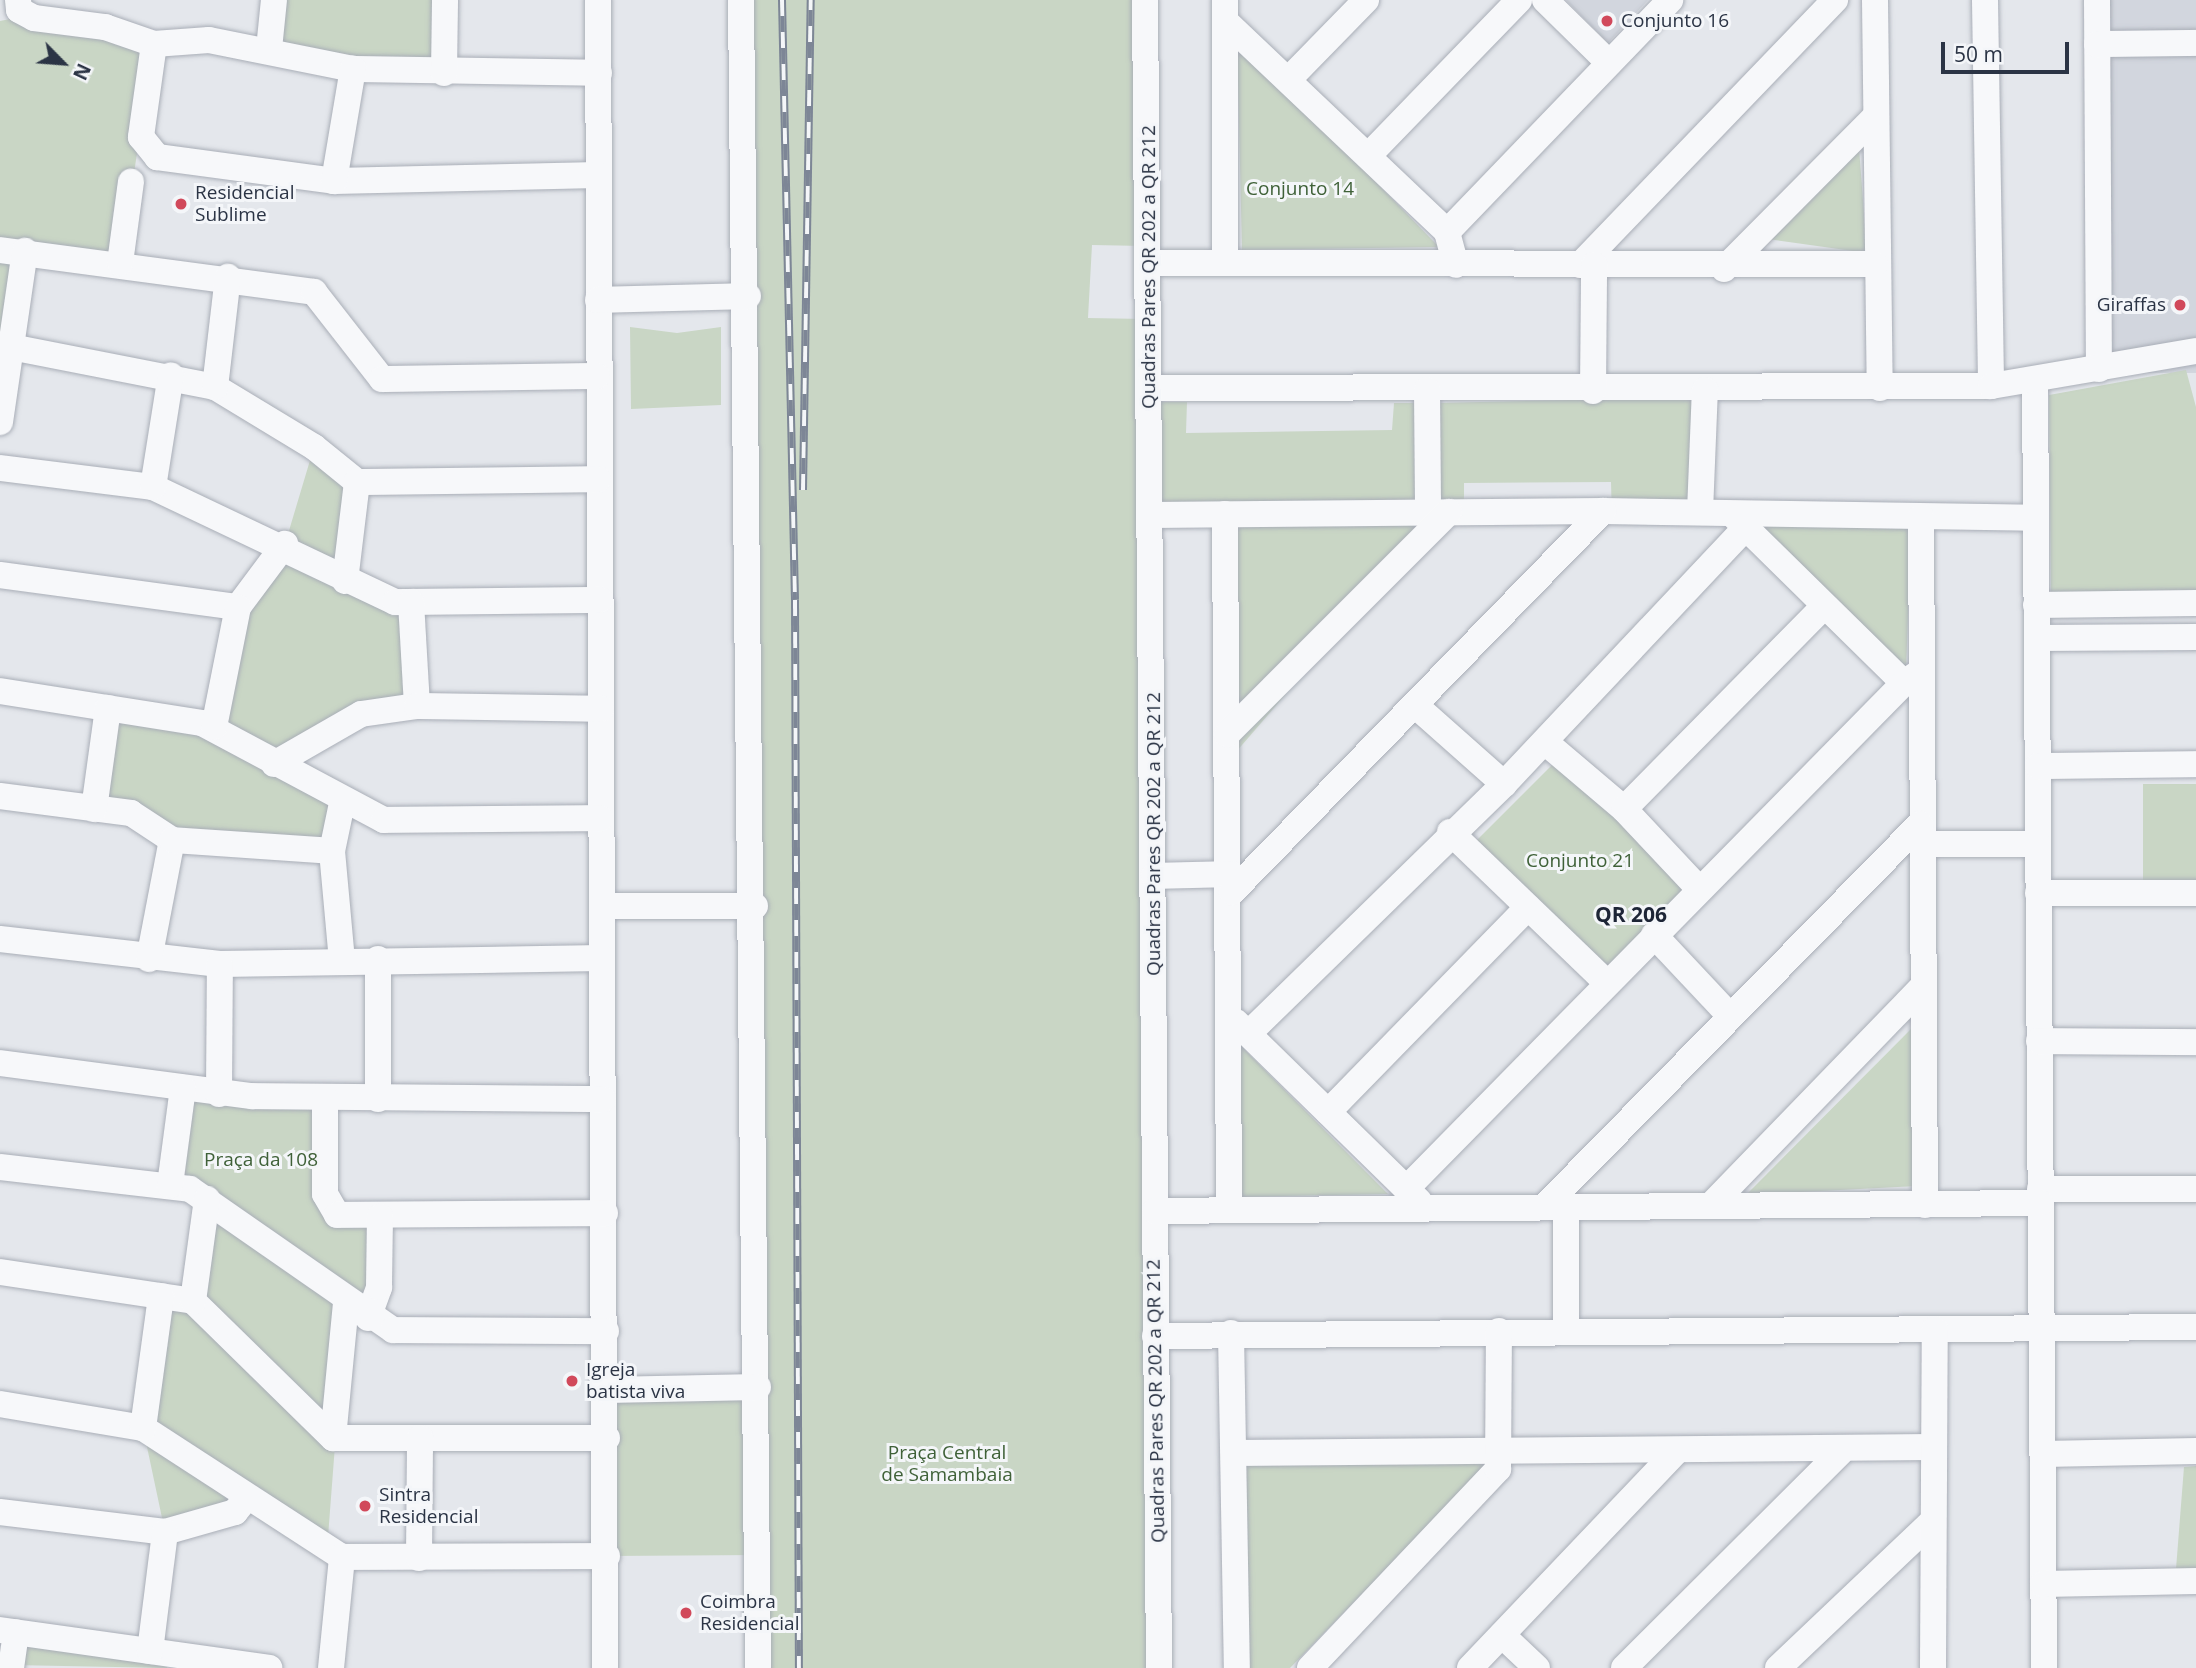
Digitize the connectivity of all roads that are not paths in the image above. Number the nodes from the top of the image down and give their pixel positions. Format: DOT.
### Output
graph roads {
  1 [pos="18,0"];
  2 [pos="274,0"];
  3 [pos="445,0"];
  4 [pos="598,0"];
  5 [pos="741,0"];
  6 [pos="1145,0"];
  7 [pos="1366,0"];
  8 [pos="1519,0"];
  9 [pos="1545,0"];
  10 [pos="1670,0"];
  11 [pos="1835,0"];
  12 [pos="1875,0"];
  13 [pos="1985,0"];
  14 [pos="2097,0"];
  15 [pos="1225,10"];
  16 [pos="2196,43"];
  17 [pos="154,44"];
  18 [pos="2097,44"];
  19 [pos="270,49"];
  20 [pos="1607,61"];
  21 [pos="353,69"];
  22 [pos="444,73"];
  23 [pos="599,73"];
  24 [pos="1290,78"];
  25 [pos="1875,117"];
  26 [pos="1368,156"];
  27 [pos="598,175"];
  28 [pos="334,181"];
  29 [pos="131,182"];
  30 [pos="1447,232"];
  31 [pos="12,251"];
  32 [pos="120,262"];
  33 [pos="1149,262"];
  34 [pos="1225,262"];
  35 [pos="1875,264"];
  36 [pos="1456,265"];
  37 [pos="1587,265"];
  38 [pos="1724,269"];
  39 [pos="228,277"];
  40 [pos="748,296"];
  41 [pos="598,300"];
  42 [pos="11,347"];
  43 [pos="2196,351"];
  44 [pos="2099,369"];
  45 [pos="171,375"];
  46 [pos="597,376"];
  47 [pos="2035,380"];
  48 [pos="1991,386"];
  49 [pos="215,387"];
  50 [pos="1149,388"];
  51 [pos="1880,388"];
  52 [pos="1427,390"];
  53 [pos="1705,390"];
  54 [pos="1593,391"];
  55 [pos="0,422"];
  56 [pos="0,468"];
  57 [pos="598,479"];
  58 [pos="357,482"];
  59 [pos="153,487"];
  60 [pos="1603,511"];
  61 [pos="1438,512"];
  62 [pos="1700,512"];
  63 [pos="1225,514"];
  64 [pos="1150,515"];
  65 [pos="1921,517"];
  66 [pos="2034,518"];
  67 [pos="1739,520"];
  68 [pos="285,544"];
  69 [pos="0,575"];
  70 [pos="345,581"];
  71 [pos="600,600"];
  72 [pos="411,602"];
  73 [pos="2196,603"];
  74 [pos="2036,605"];
  75 [pos="1824,606"];
  76 [pos="238,607"];
  77 [pos="2196,637"];
  78 [pos="2037,638"];
  79 [pos="1911,678"];
  80 [pos="0,691"];
  81 [pos="417,706"];
  82 [pos="1416,706"];
  83 [pos="108,708"];
  84 [pos="601,709"];
  85 [pos="214,727"];
  86 [pos="1227,734"];
  87 [pos="1545,742"];
  88 [pos="274,764"];
  89 [pos="2196,764"];
  90 [pos="2038,766"];
  91 [pos="1504,785"];
  92 [pos="0,796"];
  93 [pos="342,803"];
  94 [pos="94,808"];
  95 [pos="1624,809"];
  96 [pos="600,818"];
  97 [pos="1450,832"];
  98 [pos="1920,834"];
  99 [pos="172,840"];
  100 [pos="2038,844"];
  101 [pos="332,851"];
  102 [pos="1154,876"];
  103 [pos="1231,883"];
  104 [pos="1699,889"];
  105 [pos="2038,893"];
  106 [pos="2196,893"];
  107 [pos="602,906"];
  108 [pos="755,906"];
  109 [pos="1528,907"];
  110 [pos="1654,935"];
  111 [pos="0,939"];
  112 [pos="602,958"];
  113 [pos="149,959"];
  114 [pos="378,959"];
  115 [pos="342,961"];
  116 [pos="220,964"];
  117 [pos="1607,983"];
  118 [pos="1924,985"];
  119 [pos="1730,1016"];
  120 [pos="1239,1025"];
  121 [pos="2039,1041"];
  122 [pos="2196,1042"];
  123 [pos="0,1063"];
  124 [pos="183,1088"];
  125 [pos="219,1094"];
  126 [pos="325,1098"];
  127 [pos="378,1099"];
  128 [pos="603,1099"];
  129 [pos="1328,1112"];
  130 [pos="0,1167"];
  131 [pos="170,1185"];
  132 [pos="1406,1189"];
  133 [pos="2196,1189"];
  134 [pos="2040,1196"];
  135 [pos="207,1199"];
  136 [pos="1713,1203"];
  137 [pos="1556,1204"];
  138 [pos="1925,1205"];
  139 [pos="1426,1207"];
  140 [pos="1229,1210"];
  141 [pos="1155,1211"];
  142 [pos="605,1213"];
  143 [pos="380,1217"];
  144 [pos="0,1272"];
  145 [pos="161,1296"];
  146 [pos="193,1301"];
  147 [pos="346,1302"];
  148 [pos="368,1318"];
  149 [pos="2196,1327"];
  150 [pos="2042,1328"];
  151 [pos="1935,1329"];
  152 [pos="606,1331"];
  153 [pos="1499,1331"];
  154 [pos="1566,1331"];
  155 [pos="1231,1333"];
  156 [pos="1155,1336"];
  157 [pos="758,1387"];
  158 [pos="606,1390"];
  159 [pos="0,1404"];
  160 [pos="143,1428"];
  161 [pos="333,1438"];
  162 [pos="420,1438"];
  163 [pos="607,1438"];
  164 [pos="1933,1447"];
  165 [pos="1677,1451"];
  166 [pos="2196,1451"];
  167 [pos="1841,1452"];
  168 [pos="1502,1453"];
  169 [pos="1234,1454"];
  170 [pos="2043,1454"];
  171 [pos="247,1497"];
  172 [pos="0,1512"];
  173 [pos="1931,1523"];
  174 [pos="165,1532"];
  175 [pos="607,1556"];
  176 [pos="342,1557"];
  177 [pos="419,1558"];
  178 [pos="2196,1581"];
  179 [pos="2043,1584"];
  180 [pos="8,1631"];
  181 [pos="1502,1635"];
  182 [pos="150,1651"];
  183 [pos="11,1668"];
  184 [pos="269,1668"];
  185 [pos="331,1668"];
  186 [pos="605,1668"];
  187 [pos="758,1668"];
  188 [pos="1159,1668"];
  189 [pos="1237,1668"];
  190 [pos="1310,1668"];
  191 [pos="1470,1668"];
  192 [pos="1537,1668"];
  193 [pos="1624,1668"];
  194 [pos="1779,1668"];
  195 [pos="1933,1668"];
  196 [pos="2044,1668"];
  1 -- 17 [label="street"];
  2 -- 19 [label="street"];
  3 -- 22 [label="street"];
  4 -- 23 [label="street"];
  5 -- 40 [label="street"];
  6 -- 33 [label="street, Quadras Pares QR 202 a QR 212"];
  7 -- 24 [label="street"];
  8 -- 26 [label="street"];
  9 -- 20 [label="street"];
  10 -- 20 [label="street"];
  11 -- 37 [label="street"];
  12 -- 25 [label="street"];
  13 -- 48 [label="street"];
  14 -- 18 [label="street"];
  15 -- 24 [label="street"];
  15 -- 34 [label="street"];
  16 -- 18 [label="street"];
  17 -- 19 [label="street"];
  17 -- 28 [label="street"];
  18 -- 44 [label="street"];
  19 -- 21 [label="street"];
  20 -- 30 [label="street"];
  21 -- 22 [label="street"];
  21 -- 28 [label="street"];
  22 -- 23 [label="street"];
  23 -- 27 [label="street"];
  24 -- 26 [label="street"];
  25 -- 35 [label="street"];
  25 -- 38 [label="street"];
  26 -- 30 [label="street"];
  27 -- 28 [label="street"];
  27 -- 41 [label="street"];
  29 -- 32 [label="street"];
  30 -- 36 [label="street"];
  31 -- 32 [label="street"];
  31 -- 42 [label="street"];
  32 -- 39 [label="street"];
  33 -- 34 [label="street"];
  33 -- 50 [label="street, Quadras Pares QR 202 a QR 212"];
  34 -- 36 [label="street"];
  35 -- 38 [label="street"];
  35 -- 51 [label="street"];
  36 -- 37 [label="street"];
  37 -- 38 [label="street"];
  37 -- 54 [label="street"];
  39 -- 46 [label="street"];
  39 -- 49 [label="street"];
  40 -- 41 [label="street"];
  40 -- 108 [label="street"];
  41 -- 46 [label="street"];
  42 -- 45 [label="street"];
  42 -- 55 [label="street"];
  43 -- 44 [label="street"];
  44 -- 47 [label="street"];
  45 -- 49 [label="street"];
  45 -- 59 [label="street"];
  46 -- 57 [label="street"];
  47 -- 48 [label="street"];
  47 -- 66 [label="street"];
  48 -- 51 [label="street"];
  49 -- 58 [label="street"];
  50 -- 52 [label="street"];
  50 -- 64 [label="street, Quadras Pares QR 202 a QR 212"];
  51 -- 53 [label="street"];
  52 -- 54 [label="street"];
  52 -- 61 [label="street"];
  53 -- 54 [label="street"];
  53 -- 62 [label="street"];
  56 -- 59 [label="street"];
  57 -- 58 [label="street"];
  57 -- 71 [label="street"];
  58 -- 70 [label="street"];
  59 -- 68 [label="street"];
  60 -- 61 [label="street"];
  60 -- 62 [label="street"];
  60 -- 82 [label="street"];
  61 -- 63 [label="street"];
  61 -- 86 [label="street"];
  62 -- 67 [label="street"];
  63 -- 64 [label="street"];
  63 -- 86 [label="street"];
  64 -- 102 [label="street, Quadras Pares QR 202 a QR 212"];
  65 -- 66 [label="street"];
  65 -- 67 [label="street"];
  65 -- 79 [label="street"];
  66 -- 74 [label="street"];
  67 -- 75 [label="street"];
  67 -- 87 [label="street"];
  68 -- 70 [label="street"];
  68 -- 76 [label="street"];
  69 -- 76 [label="street"];
  70 -- 72 [label="street"];
  71 -- 72 [label="street"];
  71 -- 84 [label="street"];
  72 -- 81 [label="street"];
  73 -- 74 [label="street"];
  74 -- 78 [label="street"];
  75 -- 79 [label="street"];
  75 -- 95 [label="street"];
  76 -- 85 [label="street"];
  77 -- 78 [label="street"];
  78 -- 90 [label="street"];
  79 -- 98 [label="street"];
  79 -- 104 [label="street"];
  80 -- 83 [label="street"];
  81 -- 84 [label="street"];
  81 -- 88 [label="street"];
  82 -- 91 [label="street"];
  82 -- 103 [label="street"];
  83 -- 85 [label="street"];
  83 -- 94 [label="street"];
  84 -- 96 [label="street"];
  85 -- 88 [label="street"];
  86 -- 103 [label="street"];
  87 -- 91 [label="street"];
  87 -- 95 [label="street"];
  88 -- 93 [label="street"];
  89 -- 90 [label="street"];
  90 -- 100 [label="street"];
  91 -- 97 [label="street"];
  92 -- 94 [label="street"];
  93 -- 96 [label="street"];
  93 -- 101 [label="street"];
  94 -- 99 [label="street"];
  95 -- 104 [label="street"];
  96 -- 107 [label="street"];
  97 -- 109 [label="street"];
  97 -- 120 [label="street"];
  98 -- 100 [label="street"];
  98 -- 118 [label="street"];
  98 -- 119 [label="street"];
  99 -- 101 [label="street"];
  99 -- 113 [label="street"];
  100 -- 105 [label="street"];
  101 -- 115 [label="street"];
  102 -- 103 [label="street"];
  102 -- 141 [label="street, Quadras Pares QR 202 a QR 212"];
  103 -- 120 [label="street"];
  104 -- 110 [label="street"];
  105 -- 106 [label="street"];
  105 -- 121 [label="street"];
  107 -- 108 [label="street"];
  107 -- 112 [label="street"];
  108 -- 157 [label="street"];
  109 -- 117 [label="street"];
  109 -- 129 [label="street"];
  110 -- 117 [label="street"];
  110 -- 119 [label="street"];
  111 -- 113 [label="street"];
  112 -- 114 [label="street"];
  112 -- 128 [label="street"];
  113 -- 116 [label="street"];
  114 -- 115 [label="street"];
  114 -- 127 [label="street"];
  115 -- 116 [label="street"];
  116 -- 125 [label="street"];
  117 -- 132 [label="street"];
  118 -- 136 [label="street"];
  118 -- 138 [label="street"];
  119 -- 137 [label="street"];
  120 -- 129 [label="street"];
  120 -- 140 [label="street"];
  121 -- 122 [label="street"];
  121 -- 134 [label="street"];
  123 -- 124 [label="street"];
  124 -- 125 [label="street"];
  124 -- 131 [label="street"];
  125 -- 126 [label="street"];
  126 -- 127 [label="street"];
  126 -- 143 [label="street"];
  127 -- 128 [label="street"];
  128 -- 142 [label="street"];
  129 -- 132 [label="street"];
  130 -- 131 [label="street"];
  131 -- 135 [label="street"];
  132 -- 139 [label="street"];
  133 -- 134 [label="street"];
  134 -- 138 [label="street"];
  134 -- 150 [label="street"];
  135 -- 146 [label="street"];
  135 -- 147 [label="street"];
  136 -- 137 [label="street"];
  136 -- 138 [label="street"];
  137 -- 139 [label="street"];
  137 -- 154 [label="street"];
  139 -- 140 [label="street"];
  140 -- 141 [label="street"];
  141 -- 156 [label="street, Quadras Pares QR 202 a QR 212"];
  142 -- 143 [label="street"];
  142 -- 152 [label="street"];
  143 -- 148 [label="street"];
  144 -- 145 [label="street"];
  145 -- 146 [label="street"];
  145 -- 160 [label="street"];
  146 -- 161 [label="street"];
  147 -- 148 [label="street"];
  147 -- 161 [label="street"];
  148 -- 152 [label="street"];
  149 -- 150 [label="street"];
  150 -- 151 [label="street"];
  150 -- 170 [label="street"];
  151 -- 154 [label="street"];
  151 -- 164 [label="street"];
  152 -- 158 [label="street"];
  153 -- 154 [label="street"];
  153 -- 155 [label="street"];
  153 -- 168 [label="street"];
  155 -- 156 [label="street"];
  155 -- 169 [label="street"];
  156 -- 188 [label="street, Quadras Pares QR 202 a QR 212"];
  157 -- 158 [label="street"];
  157 -- 187 [label="street"];
  158 -- 163 [label="street"];
  159 -- 160 [label="street"];
  160 -- 171 [label="street"];
  161 -- 162 [label="street"];
  162 -- 163 [label="street"];
  162 -- 177 [label="street"];
  163 -- 175 [label="street"];
  164 -- 167 [label="street"];
  164 -- 173 [label="street"];
  165 -- 167 [label="street"];
  165 -- 168 [label="street"];
  165 -- 181 [label="street"];
  166 -- 170 [label="street"];
  167 -- 193 [label="street"];
  168 -- 169 [label="street"];
  168 -- 190 [label="street"];
  169 -- 189 [label="street"];
  170 -- 179 [label="street"];
  171 -- 174 [label="street"];
  171 -- 176 [label="street"];
  172 -- 174 [label="street"];
  173 -- 194 [label="street"];
  173 -- 195 [label="street"];
  174 -- 182 [label="street"];
  175 -- 177 [label="street"];
  175 -- 186 [label="street"];
  176 -- 177 [label="street"];
  176 -- 185 [label="street"];
  178 -- 179 [label="street"];
  179 -- 196 [label="street"];
  180 -- 182 [label="street"];
  180 -- 183 [label="street"];
  181 -- 191 [label="street"];
  181 -- 192 [label="street"];
  182 -- 184 [label="street"];
}
